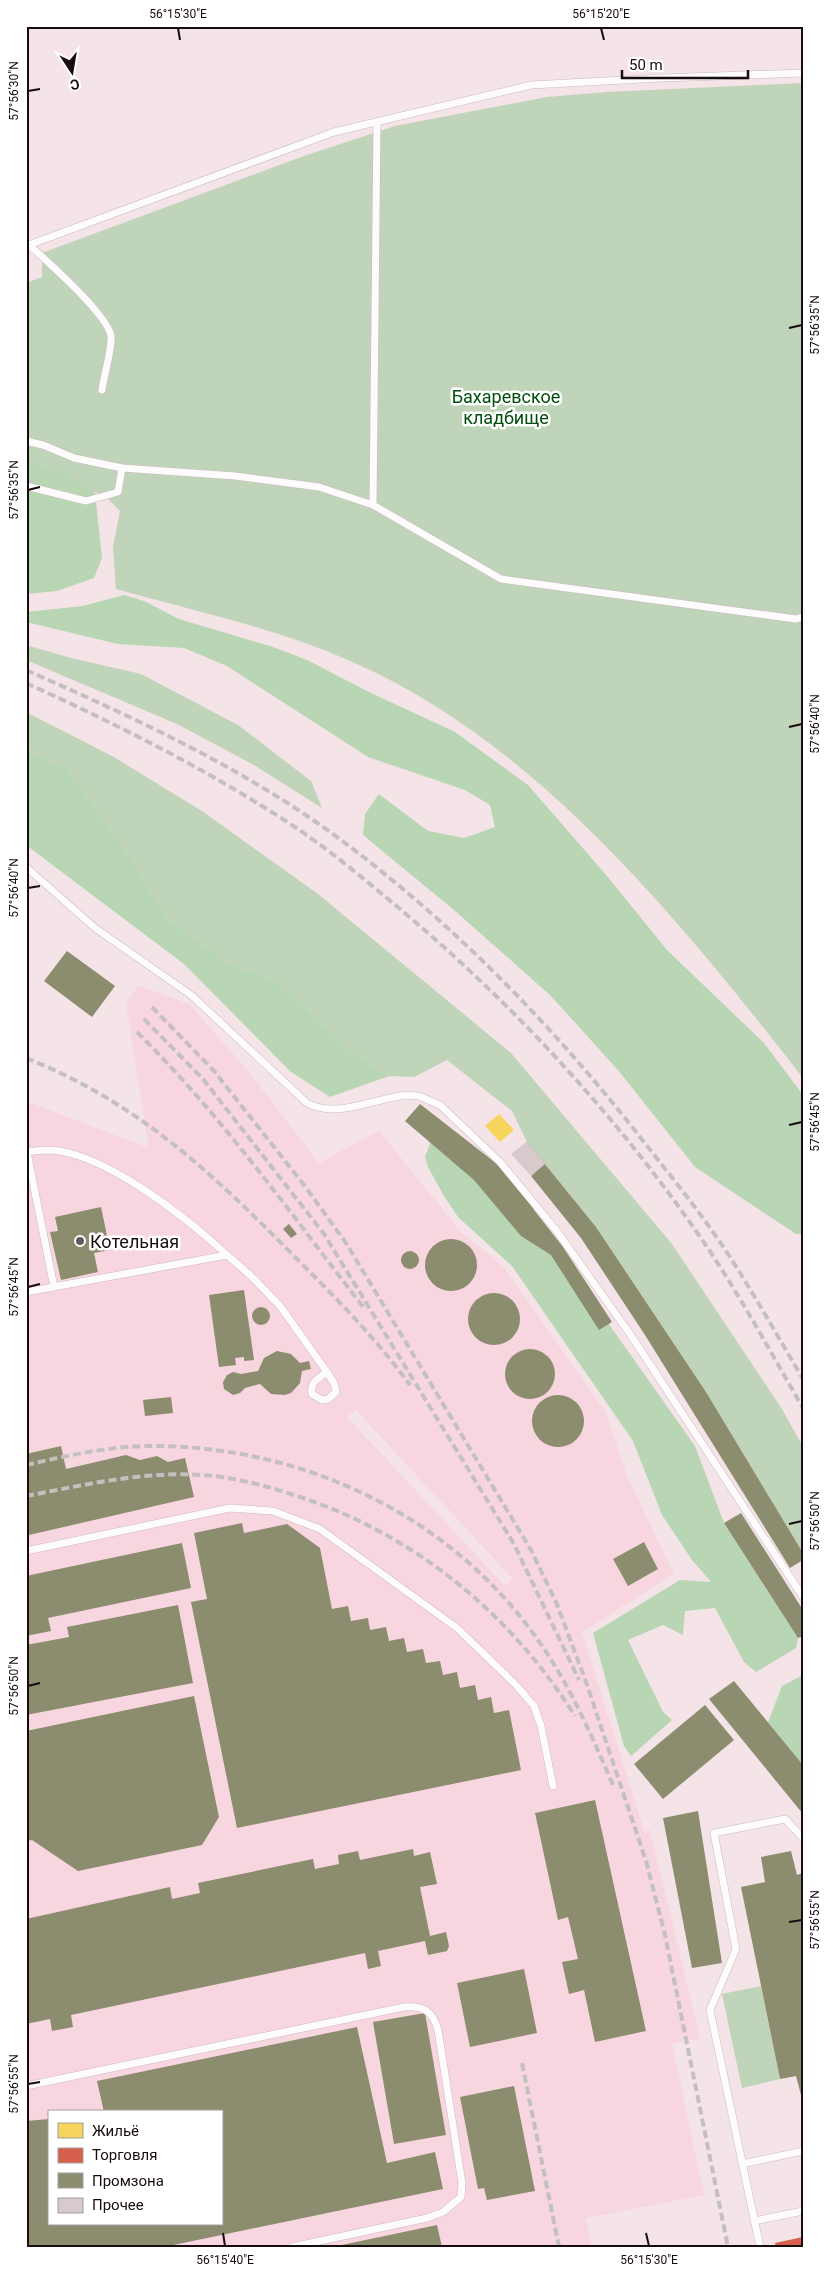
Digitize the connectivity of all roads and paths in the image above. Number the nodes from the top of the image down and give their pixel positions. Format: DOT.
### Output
graph roads {
  1 [pos="803,73"];
  2 [pos="376,122"];
  3 [pos="28,245"];
  4 [pos="102,390"];
  5 [pos="26,442"];
  6 [pos="122,468"];
  7 [pos="26,486"];
  8 [pos="373,505"];
  9 [pos="803,617"];
  10 [pos="26,868"];
  11 [pos="27,1150"];
  12 [pos="227,1255"];
  13 [pos="54,1287"];
  14 [pos="26,1292"];
  15 [pos="326,1372"];
  16 [pos="26,1551"];
  17 [pos="803,1597"];
  18 [pos="553,1786"];
  19 [pos="803,1838"];
  20 [pos="26,2086"];
  21 [pos="803,2151"];
  22 [pos="742,2164"];
  23 [pos="803,2211"];
  24 [pos="754,2221"];
  25 [pos="292,2247"];
  26 [pos="760,2247"];
  1 -- 2 [label="lane"];
  2 -- 3 [label="lane"];
  2 -- 8 [label="lane"];
  3 -- 4 [label="lane"];
  5 -- 6 [label="lane"];
  6 -- 7 [label="lane"];
  6 -- 8 [label="lane"];
  8 -- 9 [label="lane"];
  10 -- 17 [label="lane"];
  11 -- 12 [label="lane"];
  11 -- 13 [label="lane"];
  12 -- 13 [label="lane"];
  12 -- 15 [label="lane"];
  13 -- 14 [label="lane"];
  16 -- 18 [label="lane"];
  19 -- 22 [label="lane"];
  20 -- 25 [label="lane"];
  21 -- 22 [label="lane"];
  22 -- 24 [label="lane"];
  23 -- 24 [label="lane"];
  24 -- 26 [label="lane"];
}
